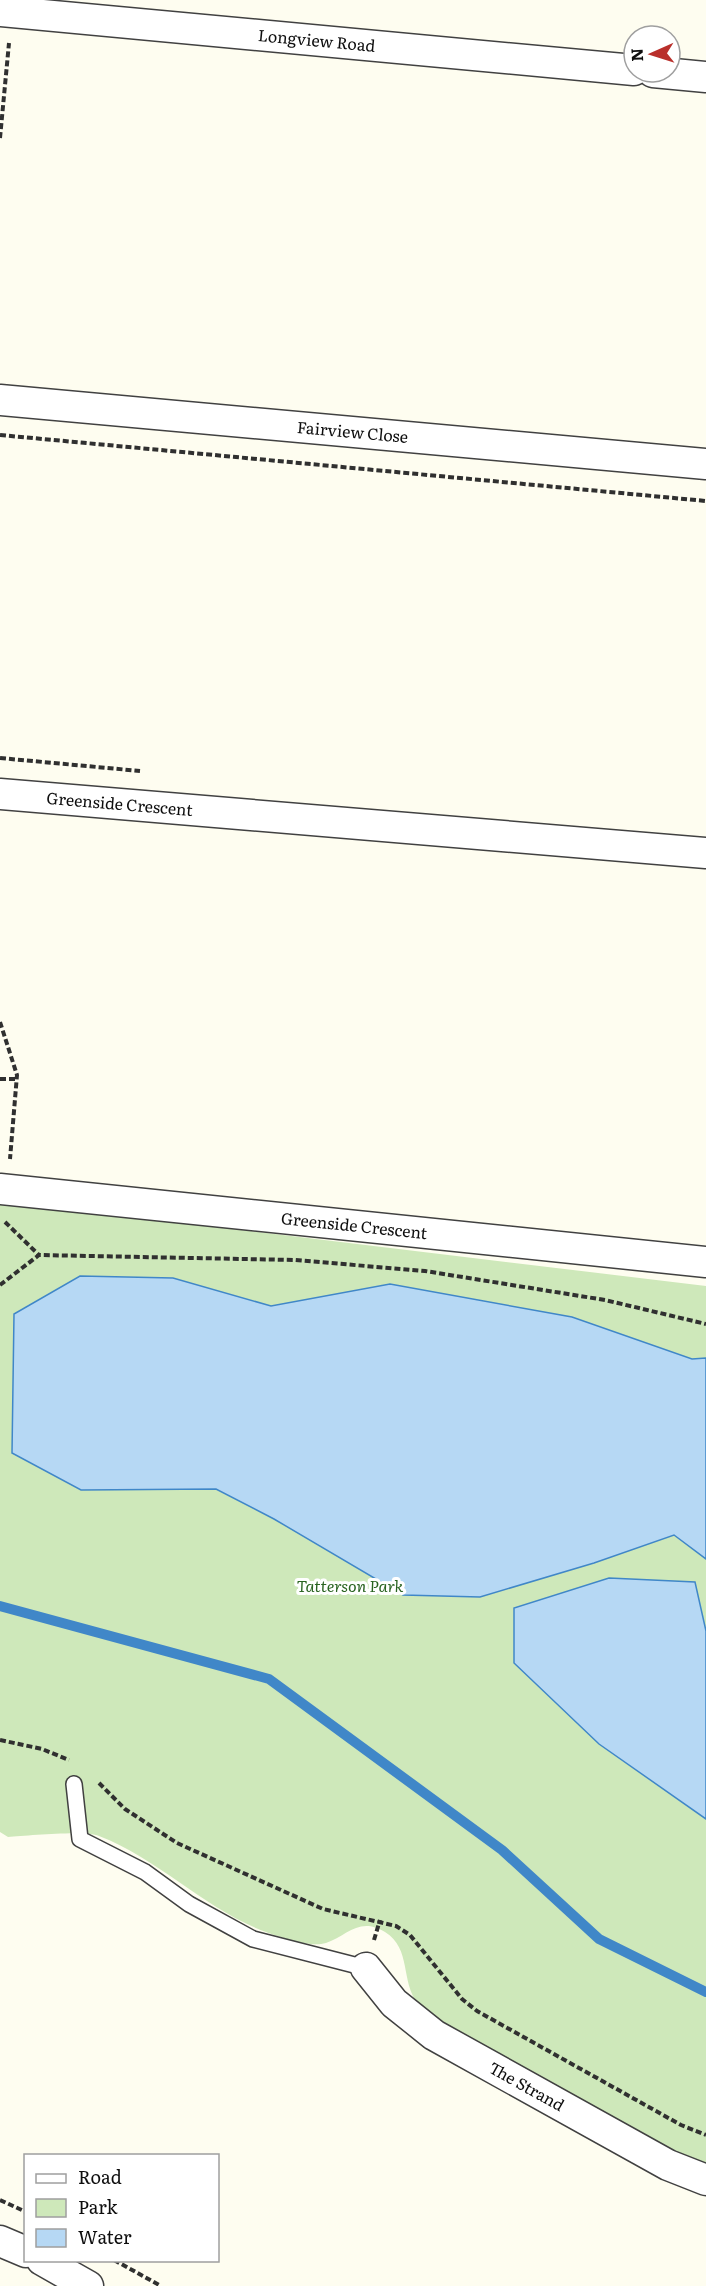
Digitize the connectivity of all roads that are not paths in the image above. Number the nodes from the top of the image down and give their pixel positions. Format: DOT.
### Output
graph roads {
  1 [pos="6,12"];
  2 [pos="622,69"];
  3 [pos="682,75"];
  4 [pos="706,77"];
  5 [pos="0,400"];
  6 [pos="706,464"];
  7 [pos="0,794"];
  8 [pos="706,853"];
  9 [pos="4,1189"];
  10 [pos="706,1262"];
  11 [pos="74,1784"];
  12 [pos="366,1968"];
  13 [pos="706,2180"];
  14 [pos="0,2241"];
  15 [pos="24,2251"];
  16 [pos="46,2262"];
  17 [pos="88,2286"];
  1 -- 2 [label="street, Longview Road"];
  3 -- 4 [label="street"];
  5 -- 6 [label="street, Fairview Close"];
  7 -- 8 [label="street, Greenside Crescent"];
  9 -- 10 [label="street, Greenside Crescent"];
  11 -- 12 [label="lane"];
  12 -- 13 [label="street, The Strand"];
  14 -- 15 [label="street"];
  16 -- 17 [label="street"];
}
